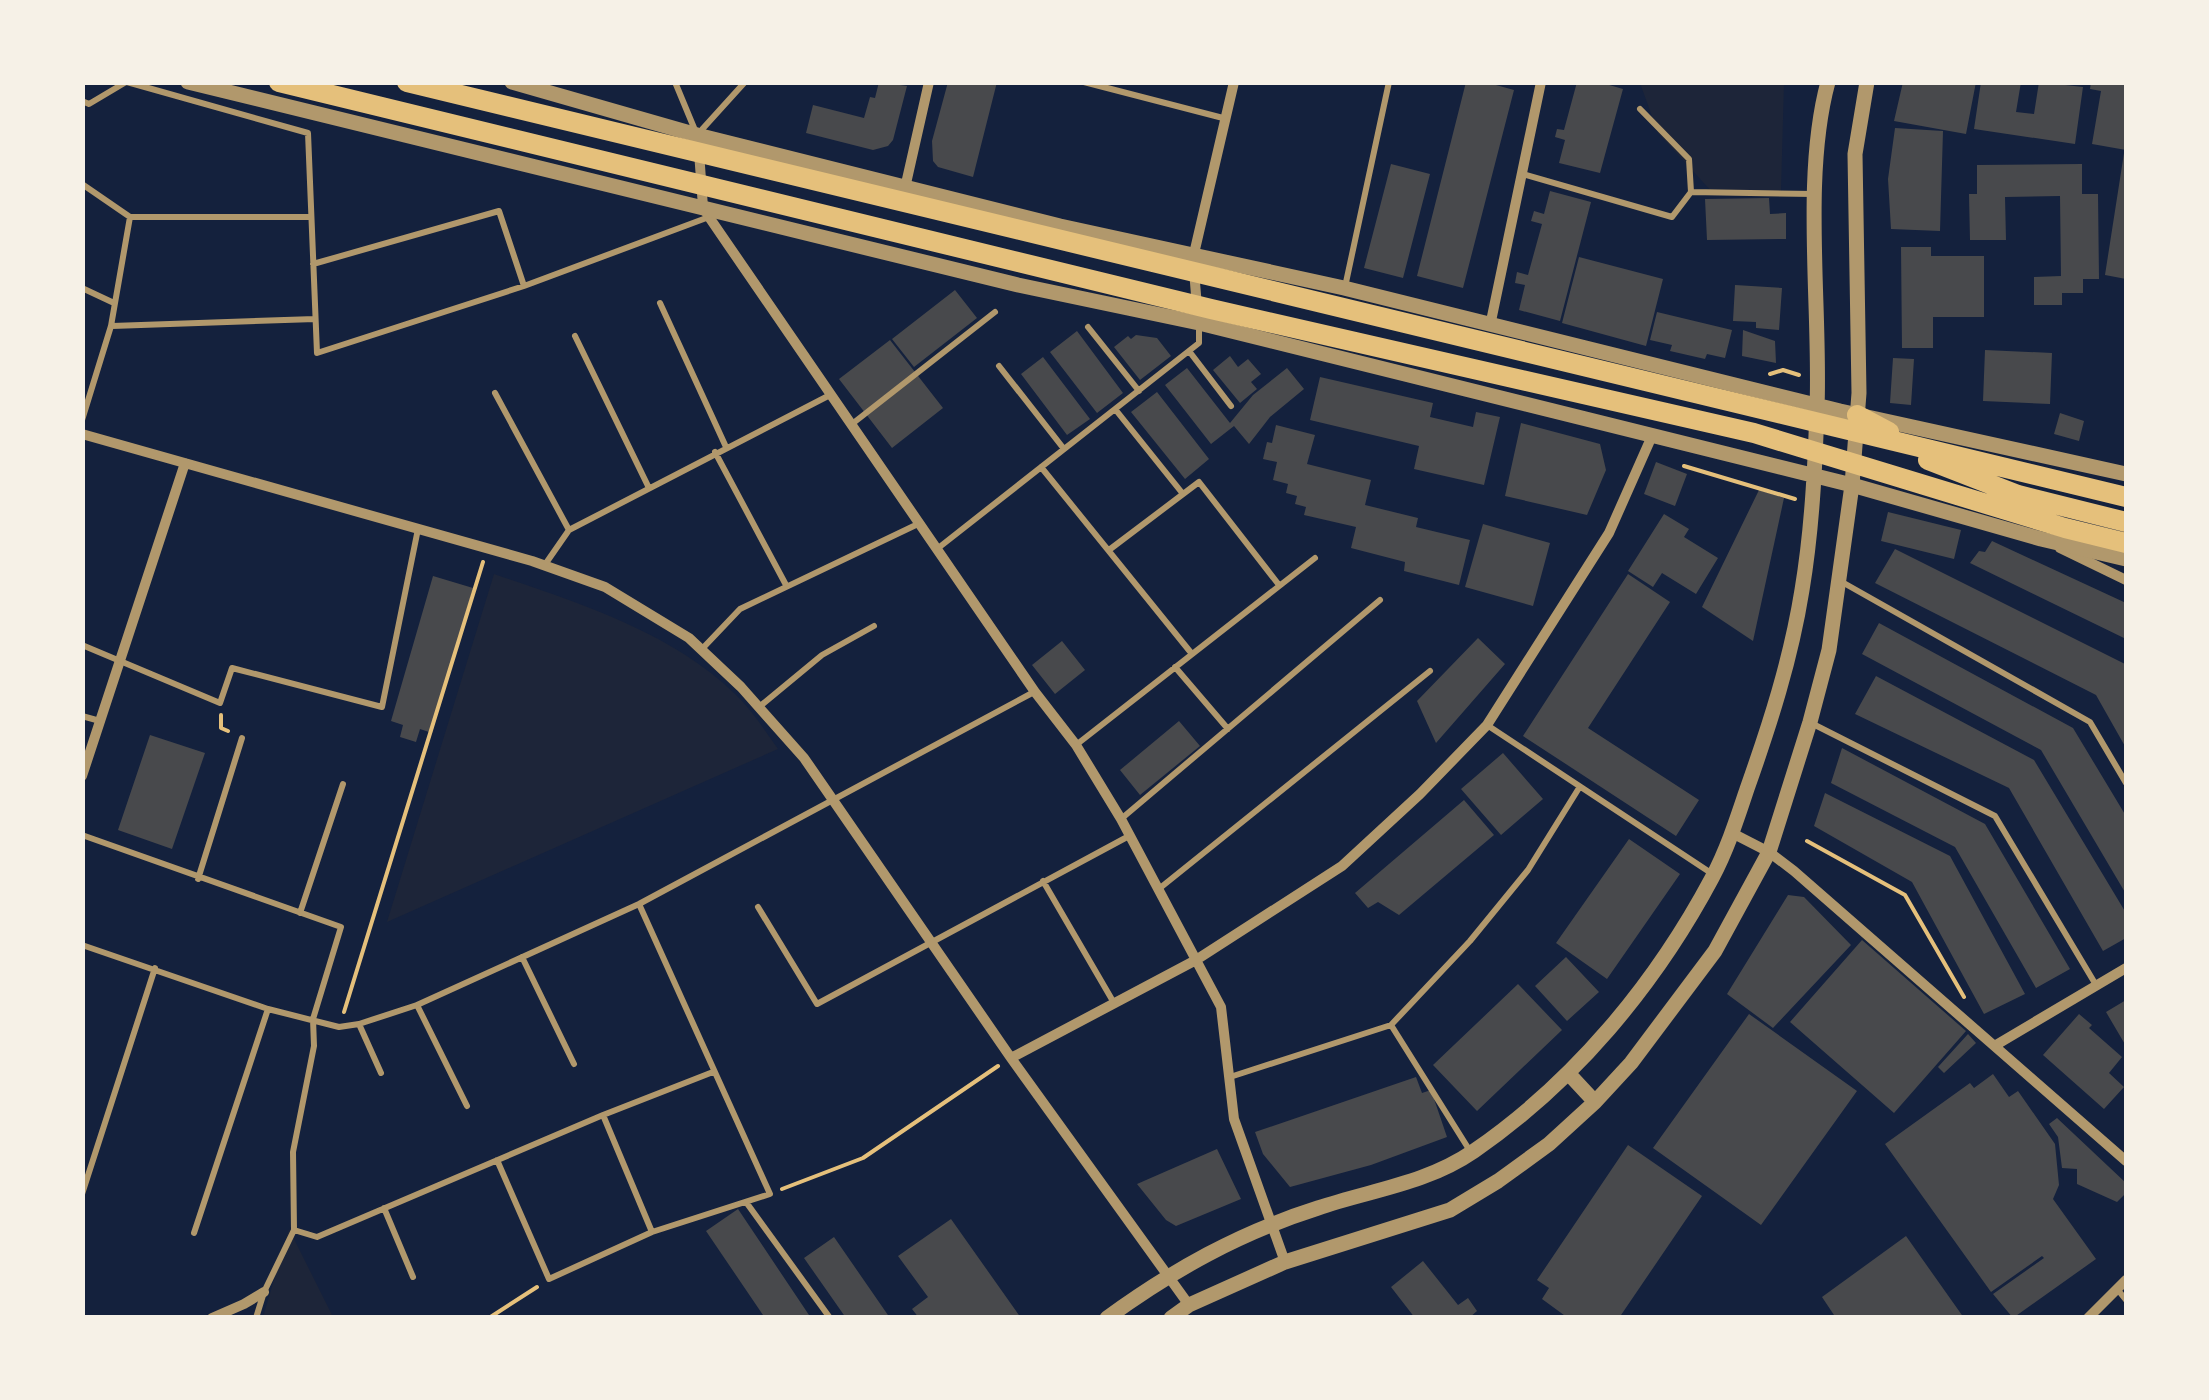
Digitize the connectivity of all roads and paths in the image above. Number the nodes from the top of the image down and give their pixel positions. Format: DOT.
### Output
graph roads {
  1 [pos="126,82"];
  2 [pos="188,82"];
  3 [pos="279,82"];
  4 [pos="406,82"];
  5 [pos="512,82"];
  6 [pos="675,82"];
  7 [pos="745,82"];
  8 [pos="929,82"];
  9 [pos="1084,82"];
  10 [pos="1234,82"];
  11 [pos="1389,82"];
  12 [pos="1541,82"];
  13 [pos="1828,82"];
  14 [pos="1867,82"];
  15 [pos="82,101"];
  16 [pos="1640,108"];
  17 [pos="1223,118"];
  18 [pos="698,135"];
  19 [pos="1522,174"];
  20 [pos="82,184"];
  21 [pos="904,188"];
  22 [pos="1691,192"];
  23 [pos="1816,194"];
  24 [pos="706,212"];
  25 [pos="130,217"];
  26 [pos="311,217"];
  27 [pos="1193,258"];
  28 [pos="313,264"];
  29 [pos="524,286"];
  30 [pos="82,288"];
  31 [pos="1344,288"];
  32 [pos="114,302"];
  33 [pos="660,303"];
  34 [pos="995,312"];
  35 [pos="316,319"];
  36 [pos="1199,323"];
  37 [pos="111,326"];
  38 [pos="1088,327"];
  39 [pos="1490,327"];
  40 [pos="576,336"];
  41 [pos="1189,351"];
  42 [pos="999,366"];
  43 [pos="1700,374"];
  44 [pos="1139,391"];
  45 [pos="495,393"];
  46 [pos="830,394"];
  47 [pos="1817,405"];
  48 [pos="1231,406"];
  49 [pos="1116,409"];
  50 [pos="1857,415"];
  51 [pos="82,420"];
  52 [pos="851,425"];
  53 [pos="82,434"];
  54 [pos="1652,436"];
  55 [pos="726,447"];
  56 [pos="1064,449"];
  57 [pos="715,452"];
  58 [pos="186,463"];
  59 [pos="1041,468"];
  60 [pos="2126,474"];
  61 [pos="1814,477"];
  62 [pos="1852,484"];
  63 [pos="648,486"];
  64 [pos="1184,494"];
  65 [pos="2126,497"];
  66 [pos="2126,522"];
  67 [pos="919,524"];
  68 [pos="418,528"];
  69 [pos="569,530"];
  70 [pos="2041,539"];
  71 [pos="2126,543"];
  72 [pos="487,548"];
  73 [pos="936,549"];
  74 [pos="1109,550"];
  75 [pos="1315,558"];
  76 [pos="2126,560"];
  77 [pos="544,566"];
  78 [pos="2126,580"];
  79 [pos="1840,581"];
  80 [pos="1280,585"];
  81 [pos="786,586"];
  82 [pos="1380,600"];
  83 [pos="874,626"];
  84 [pos="82,645"];
  85 [pos="701,650"];
  86 [pos="1192,654"];
  87 [pos="121,664"];
  88 [pos="1175,667"];
  89 [pos="1430,671"];
  90 [pos="1035,692"];
  91 [pos="220,703"];
  92 [pos="760,707"];
  93 [pos="82,716"];
  94 [pos="100,722"];
  95 [pos="1810,722"];
  96 [pos="1487,725"];
  97 [pos="1228,728"];
  98 [pos="242,738"];
  99 [pos="1076,745"];
  100 [pos="82,776"];
  101 [pos="2126,782"];
  102 [pos="343,784"];
  103 [pos="1579,788"];
  104 [pos="834,801"];
  105 [pos="1121,819"];
  106 [pos="1732,833"];
  107 [pos="82,835"];
  108 [pos="1130,836"];
  109 [pos="1807,841"];
  110 [pos="1769,852"];
  111 [pos="1714,875"];
  112 [pos="198,879"];
  113 [pos="1044,881"];
  114 [pos="1160,888"];
  115 [pos="640,904"];
  116 [pos="758,908"];
  117 [pos="300,913"];
  118 [pos="931,942"];
  119 [pos="82,945"];
  120 [pos="522,957"];
  121 [pos="1196,960"];
  122 [pos="155,968"];
  123 [pos="2126,968"];
  124 [pos="2096,985"];
  125 [pos="1114,1004"];
  126 [pos="417,1005"];
  127 [pos="268,1009"];
  128 [pos="314,1020"];
  129 [pos="359,1024"];
  130 [pos="1972,1024"];
  131 [pos="1392,1025"];
  132 [pos="340,1027"];
  133 [pos="1996,1045"];
  134 [pos="1011,1058"];
  135 [pos="574,1064"];
  136 [pos="712,1072"];
  137 [pos="381,1073"];
  138 [pos="1569,1074"];
  139 [pos="1230,1076"];
  140 [pos="1595,1102"];
  141 [pos="466,1106"];
  142 [pos="603,1115"];
  143 [pos="1471,1153"];
  144 [pos="496,1160"];
  145 [pos="2126,1160"];
  146 [pos="82,1194"];
  147 [pos="770,1194"];
  148 [pos="746,1202"];
  149 [pos="384,1208"];
  150 [pos="1273,1226"];
  151 [pos="294,1230"];
  152 [pos="652,1232"];
  153 [pos="194,1233"];
  154 [pos="1284,1262"];
  155 [pos="1167,1274"];
  156 [pos="413,1277"];
  157 [pos="549,1279"];
  158 [pos="2126,1280"];
  159 [pos="264,1292"];
  160 [pos="2122,1295"];
  161 [pos="1189,1305"];
  162 [pos="212,1318"];
  163 [pos="256,1318"];
  164 [pos="489,1318"];
  165 [pos="830,1318"];
  166 [pos="1107,1318"];
  167 [pos="1171,1318"];
  168 [pos="2088,1318"];
  1 -- 15 [label="lane"];
  1 -- 26 [label="lane"];
  2 -- 24 [label="street"];
  3 -- 71 [label="highway"];
  4 -- 65 [label="highway"];
  5 -- 18 [label="street"];
  6 -- 18 [label="lane"];
  7 -- 18 [label="lane"];
  8 -- 21 [label="street"];
  9 -- 17 [label="lane"];
  10 -- 17 [label="street"];
  11 -- 31 [label="lane"];
  12 -- 19 [label="street"];
  13 -- 23 [label="street"];
  14 -- 50 [label="street"];
  16 -- 22 [label="lane"];
  17 -- 27 [label="street"];
  18 -- 21 [label="street"];
  18 -- 24 [label="street"];
  19 -- 22 [label="lane"];
  19 -- 39 [label="street"];
  20 -- 25 [label="lane"];
  21 -- 27 [label="street"];
  22 -- 23 [label="lane"];
  23 -- 47 [label="street"];
  24 -- 29 [label="lane"];
  24 -- 36 [label="street"];
  24 -- 46 [label="street"];
  25 -- 26 [label="lane"];
  25 -- 32 [label="lane"];
  26 -- 28 [label="lane"];
  27 -- 31 [label="street"];
  27 -- 36 [label="street"];
  28 -- 29 [label="lane"];
  28 -- 35 [label="lane"];
  29 -- 35 [label="lane"];
  30 -- 32 [label="lane"];
  31 -- 39 [label="street"];
  32 -- 37 [label="lane"];
  33 -- 55 [label="lane"];
  34 -- 52 [label="lane"];
  35 -- 37 [label="lane"];
  36 -- 41 [label="lane"];
  36 -- 54 [label="street"];
  37 -- 51 [label="lane"];
  38 -- 44 [label="lane"];
  39 -- 43 [label="street"];
  40 -- 63 [label="lane"];
  41 -- 44 [label="lane"];
  41 -- 48 [label="lane"];
  42 -- 56 [label="lane"];
  43 -- 47 [label="street"];
  43 -- 54 [label="street"];
  44 -- 49 [label="lane"];
  45 -- 69 [label="lane"];
  46 -- 52 [label="street"];
  46 -- 55 [label="lane"];
  47 -- 50 [label="street"];
  47 -- 61 [label="street"];
  49 -- 56 [label="lane"];
  49 -- 64 [label="lane"];
  50 -- 60 [label="street"];
  50 -- 62 [label="street"];
  50 -- 66 [label="highway"];
  52 -- 67 [label="street"];
  53 -- 58 [label="street"];
  54 -- 61 [label="street"];
  54 -- 96 [label="street"];
  55 -- 57 [label="lane"];
  56 -- 59 [label="lane"];
  57 -- 63 [label="lane"];
  57 -- 81 [label="lane"];
  58 -- 68 [label="street"];
  58 -- 87 [label="street"];
  59 -- 73 [label="lane"];
  59 -- 74 [label="lane"];
  61 -- 62 [label="street"];
  61 -- 106 [label="street"];
  62 -- 70 [label="street"];
  62 -- 79 [label="street"];
  63 -- 69 [label="lane"];
  64 -- 74 [label="lane"];
  64 -- 80 [label="lane"];
  67 -- 73 [label="street"];
  67 -- 81 [label="lane"];
  68 -- 72 [label="street"];
  68 -- 91 [label="lane"];
  69 -- 77 [label="lane"];
  70 -- 76 [label="street"];
  70 -- 78 [label="street"];
  72 -- 77 [label="street"];
  72 -- 132 [label="path"];
  73 -- 90 [label="street"];
  74 -- 86 [label="lane"];
  75 -- 80 [label="lane"];
  77 -- 85 [label="street"];
  79 -- 95 [label="street"];
  79 -- 101 [label="lane"];
  80 -- 86 [label="lane"];
  81 -- 85 [label="lane"];
  82 -- 97 [label="lane"];
  83 -- 92 [label="lane"];
  84 -- 87 [label="lane"];
  85 -- 92 [label="street"];
  86 -- 88 [label="lane"];
  87 -- 91 [label="lane"];
  87 -- 94 [label="street"];
  88 -- 97 [label="lane"];
  88 -- 99 [label="lane"];
  89 -- 114 [label="lane"];
  90 -- 99 [label="street"];
  90 -- 104 [label="lane"];
  91 -- 98 [label="path"];
  92 -- 104 [label="street"];
  93 -- 94 [label="lane"];
  94 -- 100 [label="street"];
  95 -- 110 [label="street"];
  95 -- 124 [label="lane"];
  96 -- 103 [label="lane"];
  96 -- 121 [label="street"];
  97 -- 105 [label="lane"];
  98 -- 112 [label="lane"];
  99 -- 105 [label="street"];
  102 -- 117 [label="lane"];
  103 -- 111 [label="lane"];
  103 -- 131 [label="lane"];
  104 -- 115 [label="lane"];
  104 -- 118 [label="street"];
  105 -- 108 [label="street"];
  106 -- 110 [label="street"];
  106 -- 111 [label="street"];
  107 -- 112 [label="lane"];
  108 -- 113 [label="lane"];
  108 -- 114 [label="street"];
  109 -- 130 [label="path"];
  110 -- 130 [label="street"];
  110 -- 140 [label="street"];
  111 -- 138 [label="street"];
  112 -- 117 [label="lane"];
  113 -- 118 [label="lane"];
  113 -- 125 [label="lane"];
  114 -- 121 [label="street"];
  115 -- 120 [label="lane"];
  115 -- 136 [label="lane"];
  116 -- 118 [label="lane"];
  117 -- 128 [label="lane"];
  118 -- 134 [label="street"];
  119 -- 122 [label="lane"];
  120 -- 126 [label="lane"];
  120 -- 135 [label="lane"];
  121 -- 125 [label="street"];
  121 -- 139 [label="street"];
  122 -- 127 [label="lane"];
  122 -- 146 [label="lane"];
  123 -- 124 [label="street"];
  124 -- 133 [label="street"];
  125 -- 134 [label="street"];
  126 -- 129 [label="lane"];
  126 -- 141 [label="lane"];
  127 -- 128 [label="lane"];
  127 -- 153 [label="lane"];
  128 -- 132 [label="lane"];
  128 -- 151 [label="lane"];
  129 -- 132 [label="lane"];
  129 -- 137 [label="lane"];
  130 -- 133 [label="street"];
  131 -- 139 [label="lane"];
  131 -- 143 [label="lane"];
  133 -- 145 [label="street"];
  134 -- 147 [label="path"];
  134 -- 155 [label="street"];
  136 -- 142 [label="lane"];
  136 -- 147 [label="lane"];
  138 -- 140 [label="street"];
  138 -- 143 [label="street"];
  139 -- 150 [label="street"];
  140 -- 154 [label="street"];
  142 -- 144 [label="lane"];
  142 -- 152 [label="lane"];
  143 -- 150 [label="street"];
  144 -- 149 [label="lane"];
  144 -- 157 [label="lane"];
  147 -- 148 [label="lane"];
  148 -- 152 [label="lane"];
  148 -- 165 [label="lane"];
  149 -- 151 [label="lane"];
  149 -- 156 [label="lane"];
  150 -- 154 [label="street"];
  150 -- 155 [label="street"];
  151 -- 159 [label="lane"];
  152 -- 157 [label="lane"];
  154 -- 161 [label="street"];
  155 -- 161 [label="street"];
  155 -- 166 [label="street"];
  157 -- 164 [label="path"];
  158 -- 160 [label="street"];
  159 -- 162 [label="street"];
  159 -- 163 [label="lane"];
  160 -- 168 [label="street"];
  161 -- 167 [label="street"];
}
